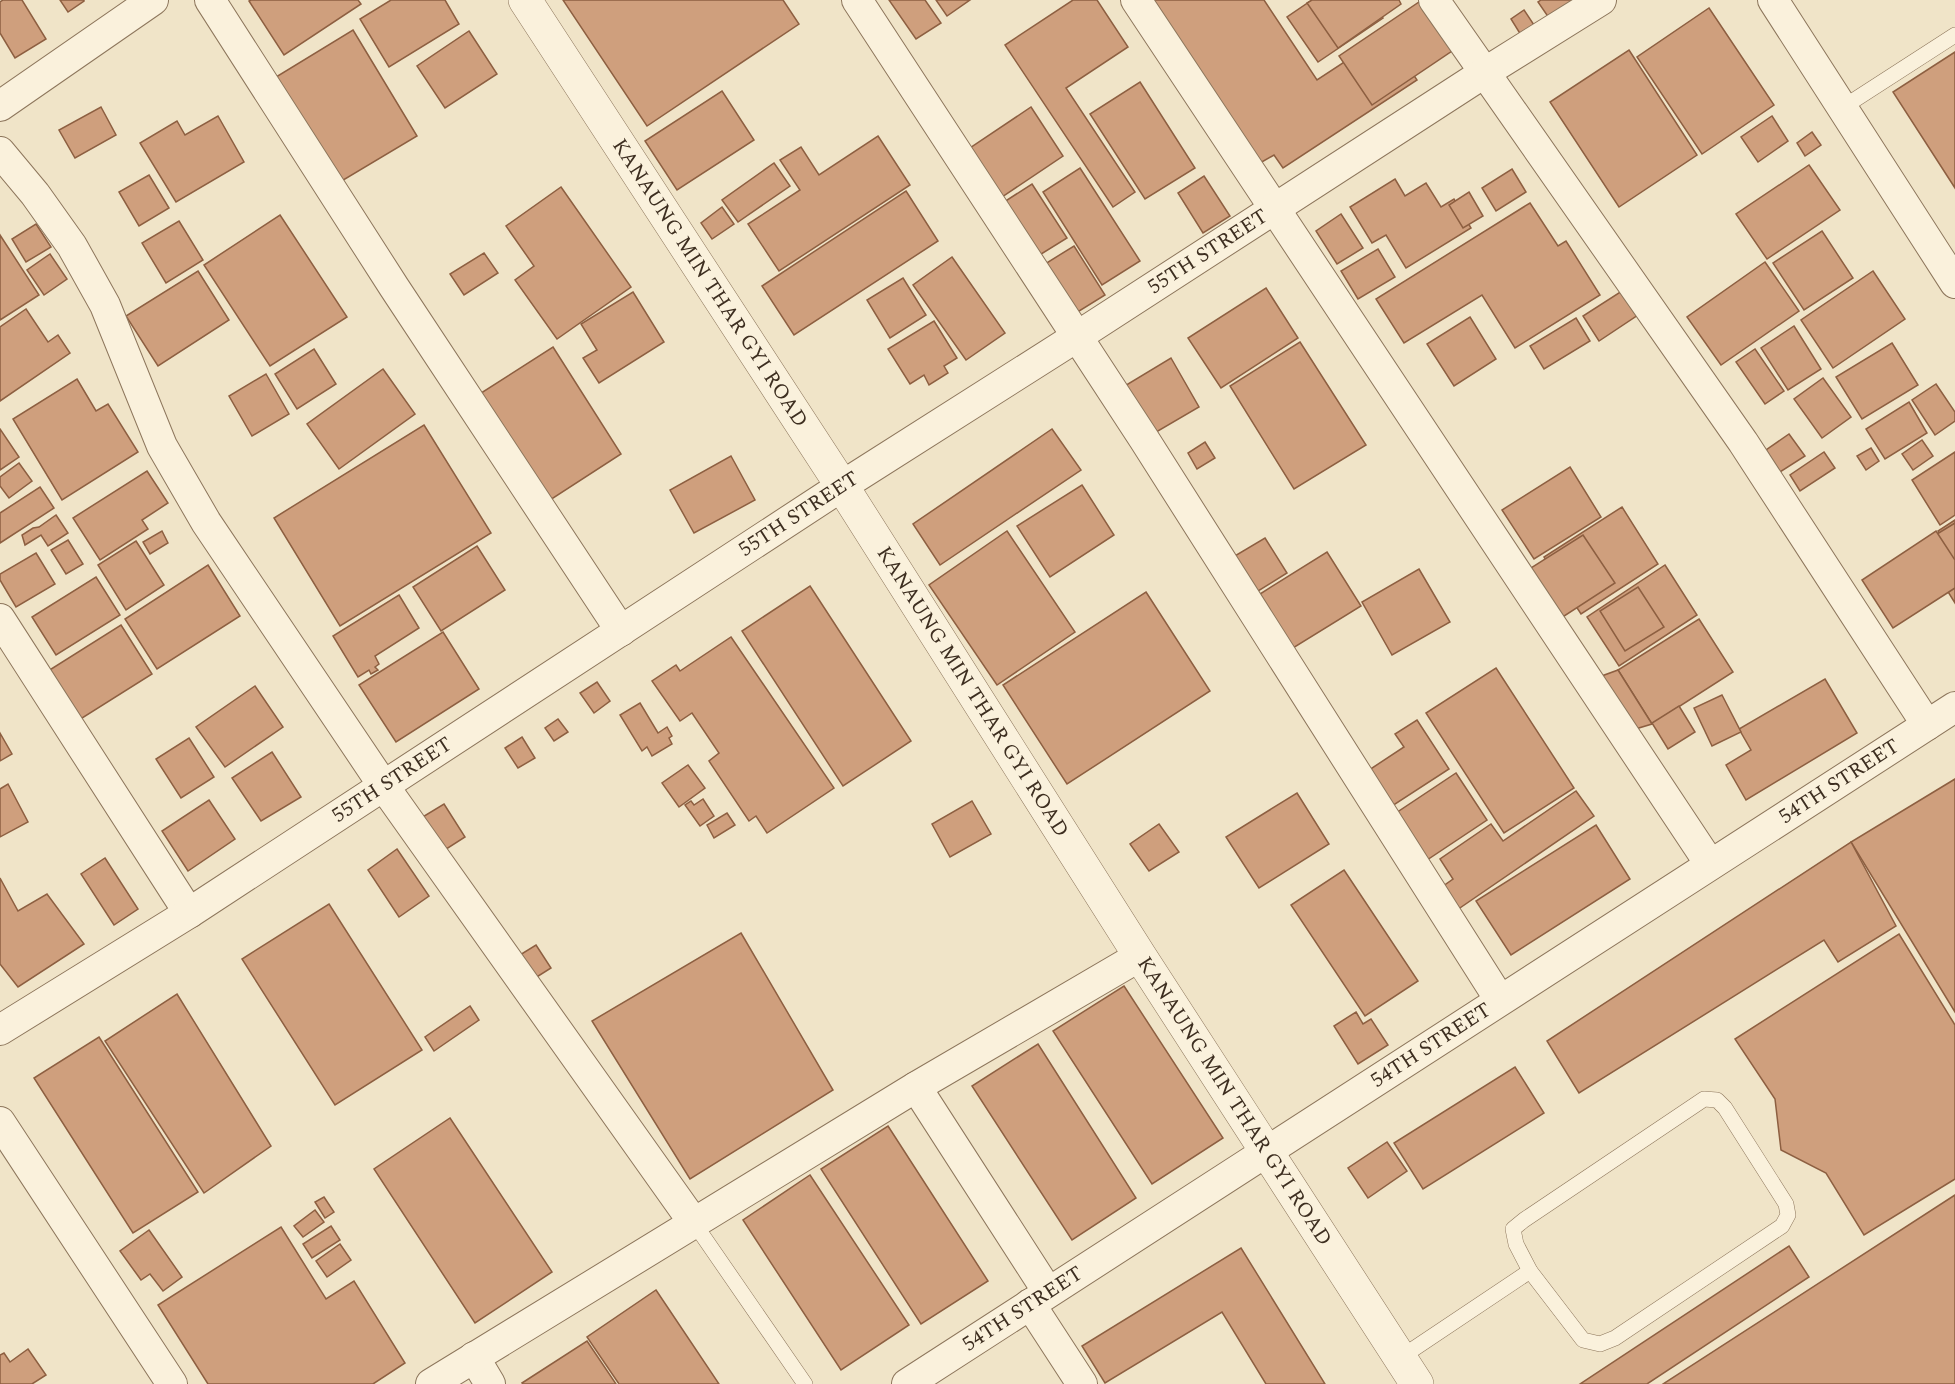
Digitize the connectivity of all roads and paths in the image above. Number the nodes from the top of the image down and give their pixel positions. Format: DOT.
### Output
graph roads {
  1 [pos="153,0"];
  2 [pos="210,0"];
  3 [pos="525,0"];
  4 [pos="857,0"];
  5 [pos="1136,0"];
  6 [pos="1434,0"];
  7 [pos="1601,0"];
  8 [pos="1773,0"];
  9 [pos="1955,35"];
  10 [pos="1484,73"];
  11 [pos="0,106"];
  12 [pos="1842,108"];
  13 [pos="0,153"];
  14 [pos="1275,209"];
  15 [pos="1955,283"];
  16 [pos="1078,336"];
  17 [pos="842,486"];
  18 [pos="0,619"];
  19 [pos="621,631"];
  20 [pos="1955,707"];
  21 [pos="1927,725"];
  22 [pos="383,784"];
  23 [pos="1710,864"];
  24 [pos="189,913"];
  25 [pos="1140,956"];
  26 [pos="1500,1000"];
  27 [pos="0,1030"];
  28 [pos="916,1087"];
  29 [pos="0,1122"];
  30 [pos="1265,1151"];
  31 [pos="694,1223"];
  32 [pos="1530,1271"];
  33 [pos="1039,1298"];
  34 [pos="474,1357"];
  35 [pos="1408,1371"];
  36 [pos="172,1384"];
  37 [pos="431,1384"];
  38 [pos="490,1384"];
  39 [pos="805,1384"];
  40 [pos="907,1384"];
  41 [pos="1082,1384"];
  1 -- 11 [label="street"];
  2 -- 19 [label="street"];
  3 -- 17 [label="street, KANAUNG MIN THAR GYI ROAD"];
  4 -- 16 [label="street"];
  5 -- 14 [label="street"];
  6 -- 10 [label="street"];
  7 -- 10 [label="street, 55TH STREET"];
  8 -- 12 [label="street"];
  9 -- 12 [label="lane"];
  10 -- 14 [label="street, 55TH STREET"];
  10 -- 21 [label="street"];
  12 -- 15 [label="street"];
  13 -- 22 [label="street"];
  14 -- 16 [label="street, 55TH STREET"];
  14 -- 23 [label="street"];
  16 -- 17 [label="street, 55TH STREET"];
  16 -- 26 [label="street"];
  17 -- 19 [label="street, 55TH STREET"];
  17 -- 25 [label="street, KANAUNG MIN THAR GYI ROAD"];
  18 -- 24 [label="street"];
  19 -- 22 [label="street, 55TH STREET"];
  20 -- 21 [label="street, 54TH STREET"];
  21 -- 23 [label="street, 54TH STREET"];
  22 -- 24 [label="street, 55TH STREET"];
  22 -- 31 [label="street"];
  23 -- 26 [label="street, 54TH STREET"];
  24 -- 27 [label="street, 55TH STREET"];
  25 -- 28 [label="street"];
  25 -- 30 [label="street, KANAUNG MIN THAR GYI ROAD"];
  26 -- 30 [label="street, 54TH STREET"];
  28 -- 31 [label="street"];
  28 -- 33 [label="street"];
  29 -- 36 [label="street"];
  30 -- 33 [label="street, 54TH STREET"];
  30 -- 35 [label="street, KANAUNG MIN THAR GYI ROAD"];
  31 -- 34 [label="street"];
  31 -- 39 [label="lane"];
  32 -- 32 [label="lane"];
  32 -- 35 [label="lane"];
  33 -- 40 [label="street, 54TH STREET"];
  33 -- 41 [label="street"];
  34 -- 37 [label="street"];
  34 -- 38 [label="street"];
}
